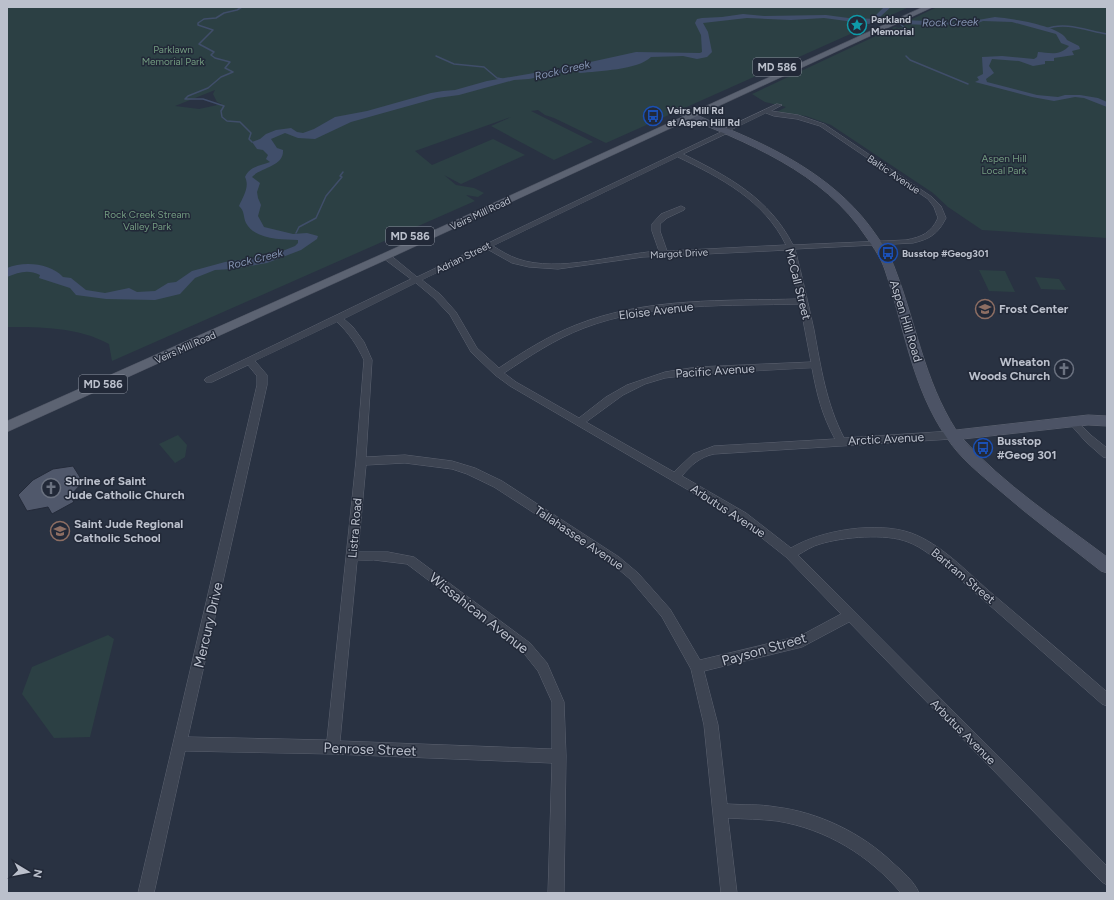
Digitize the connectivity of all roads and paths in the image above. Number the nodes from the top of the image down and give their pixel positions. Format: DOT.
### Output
graph roads {
  1 [pos="916,7"];
  2 [pos="929,7"];
  3 [pos="890,22"];
  4 [pos="779,105"];
  5 [pos="766,111"];
  6 [pos="674,112"];
  7 [pos="690,116"];
  8 [pos="658,120"];
  9 [pos="724,131"];
  10 [pos="678,154"];
  11 [pos="681,208"];
  12 [pos="876,244"];
  13 [pos="488,246"];
  14 [pos="791,248"];
  15 [pos="664,253"];
  16 [pos="386,256"];
  17 [pos="348,268"];
  18 [pos="417,280"];
  19 [pos="804,301"];
  20 [pos="338,318"];
  21 [pos="194,338"];
  22 [pos="250,361"];
  23 [pos="815,365"];
  24 [pos="498,373"];
  25 [pos="210,380"];
  26 [pos="7,417"];
  27 [pos="1107,421"];
  28 [pos="580,422"];
  29 [pos="1072,422"];
  30 [pos="7,427"];
  31 [pos="952,435"];
  32 [pos="841,441"];
  33 [pos="1107,454"];
  34 [pos="361,461"];
  35 [pos="675,477"];
  36 [pos="790,554"];
  37 [pos="352,557"];
  38 [pos="1107,566"];
  39 [pos="849,616"];
  40 [pos="697,667"];
  41 [pos="1107,700"];
  42 [pos="181,744"];
  43 [pos="333,747"];
  44 [pos="559,756"];
  45 [pos="720,811"];
  46 [pos="1107,877"];
  47 [pos="146,893"];
  48 [pos="556,893"];
  49 [pos="729,893"];
  50 [pos="911,893"];
  1 -- 3 [label="main road, Veirs Mill Road / MD 586"];
  2 -- 3 [label="main road, Veirs Mill Road / MD 586"];
  3 -- 6 [label="main road, Veirs Mill Road / MD 586"];
  3 -- 7 [label="main road, Veirs Mill Road / MD 586"];
  4 -- 5 [label="street, Adrian Street"];
  5 -- 9 [label="street, Adrian Street"];
  5 -- 12 [label="street, Baltic Avenue"];
  6 -- 7 [label="street, Aspen Hill Road"];
  7 -- 9 [label="street, Aspen Hill Road"];
  7 -- 16 [label="main road, Veirs Mill Road / MD 586"];
  8 -- 17 [label="main road, Veirs Mill Road / MD 586"];
  9 -- 10 [label="street, Adrian Street"];
  9 -- 12 [label="street, Aspen Hill Road"];
  10 -- 13 [label="street, Adrian Street"];
  10 -- 14 [label="street, McCall Street"];
  11 -- 15 [label="street"];
  12 -- 14 [label="street, Margot Drive"];
  12 -- 31 [label="street, Aspen Hill Road"];
  13 -- 15 [label="street, Margot Drive"];
  13 -- 18 [label="street, Adrian Street"];
  14 -- 15 [label="street, Margot Drive"];
  14 -- 19 [label="street, McCall Street"];
  16 -- 17 [label="main road, Veirs Mill Road / MD 586"];
  16 -- 18 [label="street, Arbutus Avenue"];
  17 -- 21 [label="main road, Veirs Mill Road / MD 586"];
  18 -- 20 [label="street, Adrian Street"];
  18 -- 24 [label="street, Arbutus Avenue"];
  19 -- 23 [label="street, McCall Street"];
  19 -- 24 [label="street, Eloise Avenue"];
  20 -- 22 [label="street, Adrian Street"];
  20 -- 34 [label="street, Listra Road"];
  21 -- 26 [label="main road, Veirs Mill Road / MD 586"];
  21 -- 30 [label="main road, Veirs Mill Road / MD 586"];
  22 -- 25 [label="street, Adrian Street"];
  22 -- 42 [label="street, Mercury Drive"];
  23 -- 28 [label="street, Pacific Avenue"];
  23 -- 32 [label="street, McCall Street"];
  24 -- 28 [label="street, Arbutus Avenue"];
  27 -- 29 [label="street, Arctic Avenue"];
  28 -- 35 [label="street, Arbutus Avenue"];
  29 -- 31 [label="street, Arctic Avenue"];
  29 -- 33 [label="street"];
  31 -- 32 [label="street, Arctic Avenue"];
  31 -- 38 [label="street, Aspen Hill Road"];
  32 -- 35 [label="street, Arctic Avenue"];
  34 -- 37 [label="street, Listra Road"];
  34 -- 40 [label="street, Tallahassee Avenue"];
  35 -- 36 [label="street, Arbutus Avenue"];
  36 -- 39 [label="street, Arbutus Avenue"];
  36 -- 41 [label="street, Bartram Street"];
  37 -- 43 [label="street, Listra Road"];
  37 -- 44 [label="street, Wissahican Avenue"];
  39 -- 40 [label="street, Payson Street"];
  39 -- 46 [label="street, Arbutus Avenue"];
  40 -- 45 [label="street, Tallahassee Avenue"];
  42 -- 43 [label="street, Penrose Street"];
  42 -- 47 [label="street, Mercury Drive"];
  43 -- 44 [label="street, Penrose Street"];
  44 -- 48 [label="street, Wissahican Avenue"];
  45 -- 49 [label="street, Tallahassee Avenue"];
  45 -- 50 [label="street"];
}
